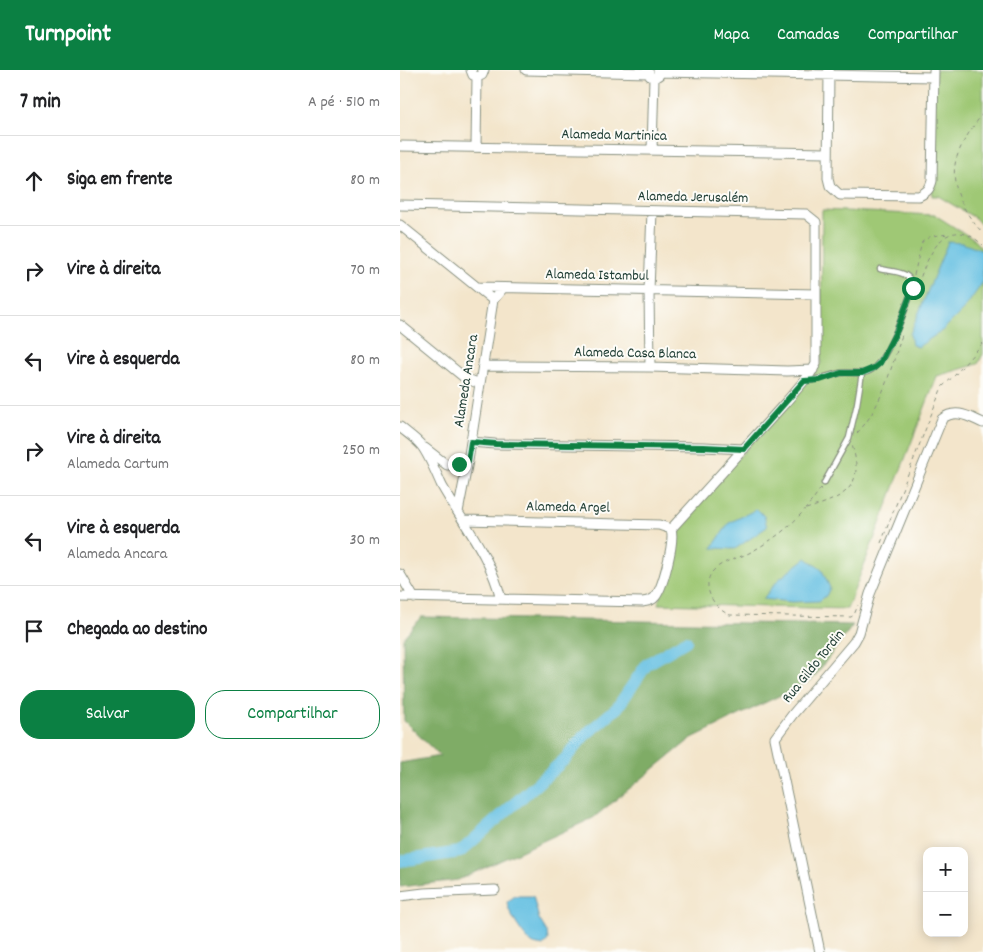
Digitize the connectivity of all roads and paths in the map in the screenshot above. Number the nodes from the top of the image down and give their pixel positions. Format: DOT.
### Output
graph roads {
  1 [pos="526,70"];
  2 [pos="477,72"];
  3 [pos="654,73"];
  4 [pos="829,73"];
  5 [pos="934,73"];
  6 [pos="983,113"];
  7 [pos="400,146"];
  8 [pos="476,147"];
  9 [pos="652,150"];
  10 [pos="827,153"];
  11 [pos="400,205"];
  12 [pos="652,211"];
  13 [pos="400,225"];
  14 [pos="983,233"];
  15 [pos="950,234"];
  16 [pos="983,245"];
  17 [pos="880,269"];
  18 [pos="912,282"];
  19 [pos="918,286"];
  20 [pos="477,288"];
  21 [pos="503,288"];
  22 [pos="649,291"];
  23 [pos="816,294"];
  24 [pos="493,300"];
  25 [pos="400,325"];
  26 [pos="903,330"];
  27 [pos="983,343"];
  28 [pos="483,366"];
  29 [pos="650,367"];
  30 [pos="813,370"];
  31 [pos="862,373"];
  32 [pos="803,382"];
  33 [pos="480,384"];
  34 [pos="983,423"];
  35 [pos="400,427"];
  36 [pos="849,438"];
  37 [pos="471,442"];
  38 [pos="422,446"];
  39 [pos="744,449"];
  40 [pos="468,461"];
  41 [pos="824,483"];
  42 [pos="806,509"];
  43 [pos="461,516"];
  44 [pos="672,528"];
  45 [pos="880,546"];
  46 [pos="400,574"];
  47 [pos="400,597"];
  48 [pos="414,598"];
  49 [pos="501,599"];
  50 [pos="860,599"];
  51 [pos="495,890"];
  52 [pos="400,896"];
  53 [pos="820,952"];
  1 -- 3 [label="street"];
  2 -- 8 [label="street"];
  3 -- 4 [label="street"];
  3 -- 9 [label="street"];
  4 -- 5 [label="street"];
  4 -- 10 [label="street"];
  5 -- 10 [label="street"];
  6 -- 14 [label="path"];
  7 -- 8 [label="street, Alameda Martinica"];
  8 -- 9 [label="street, Alameda Martinica"];
  9 -- 10 [label="street, Alameda Martinica"];
  11 -- 12 [label="street, Alameda Jerusalém"];
  12 -- 22 [label="street"];
  12 -- 23 [label="street, Alameda Jerusalém"];
  13 -- 20 [label="street"];
  15 -- 16 [label="path"];
  15 -- 18 [label="path"];
  15 -- 19 [label="path"];
  17 -- 18 [label="lane"];
  18 -- 31 [label="lane"];
  20 -- 21 [label="street, Alameda Istambul"];
  20 -- 24 [label="street"];
  21 -- 22 [label="street, Alameda Istambul"];
  21 -- 24 [label="street"];
  22 -- 23 [label="street, Alameda Istambul"];
  22 -- 29 [label="street"];
  23 -- 30 [label="street, Alameda Jerusalém"];
  24 -- 28 [label="street, Alameda Ancara"];
  25 -- 33 [label="street"];
  26 -- 36 [label="path"];
  27 -- 45 [label="path"];
  28 -- 29 [label="street, Alameda Casa Blanca"];
  28 -- 33 [label="street, Alameda Ancara"];
  29 -- 30 [label="street, Alameda Casa Blanca"];
  30 -- 32 [label="street"];
  31 -- 32 [label="lane"];
  31 -- 36 [label="lane"];
  32 -- 39 [label="street"];
  33 -- 37 [label="street, Alameda Ancara"];
  34 -- 53 [label="street, Rua Gildo Tordin"];
  35 -- 38 [label="street"];
  36 -- 41 [label="lane"];
  36 -- 42 [label="path"];
  37 -- 39 [label="street"];
  37 -- 40 [label="street, Alameda Ancara"];
  38 -- 40 [label="street"];
  38 -- 43 [label="street"];
  39 -- 44 [label="street"];
  40 -- 43 [label="street, Alameda Ancara"];
  41 -- 42 [label="path"];
  42 -- 50 [label="path"];
  43 -- 44 [label="street, Alameda Argel"];
  43 -- 49 [label="street"];
  44 -- 49 [label="street"];
  46 -- 48 [label="street"];
  47 -- 48 [label="street"];
  48 -- 49 [label="street"];
  51 -- 52 [label="street"];
}
